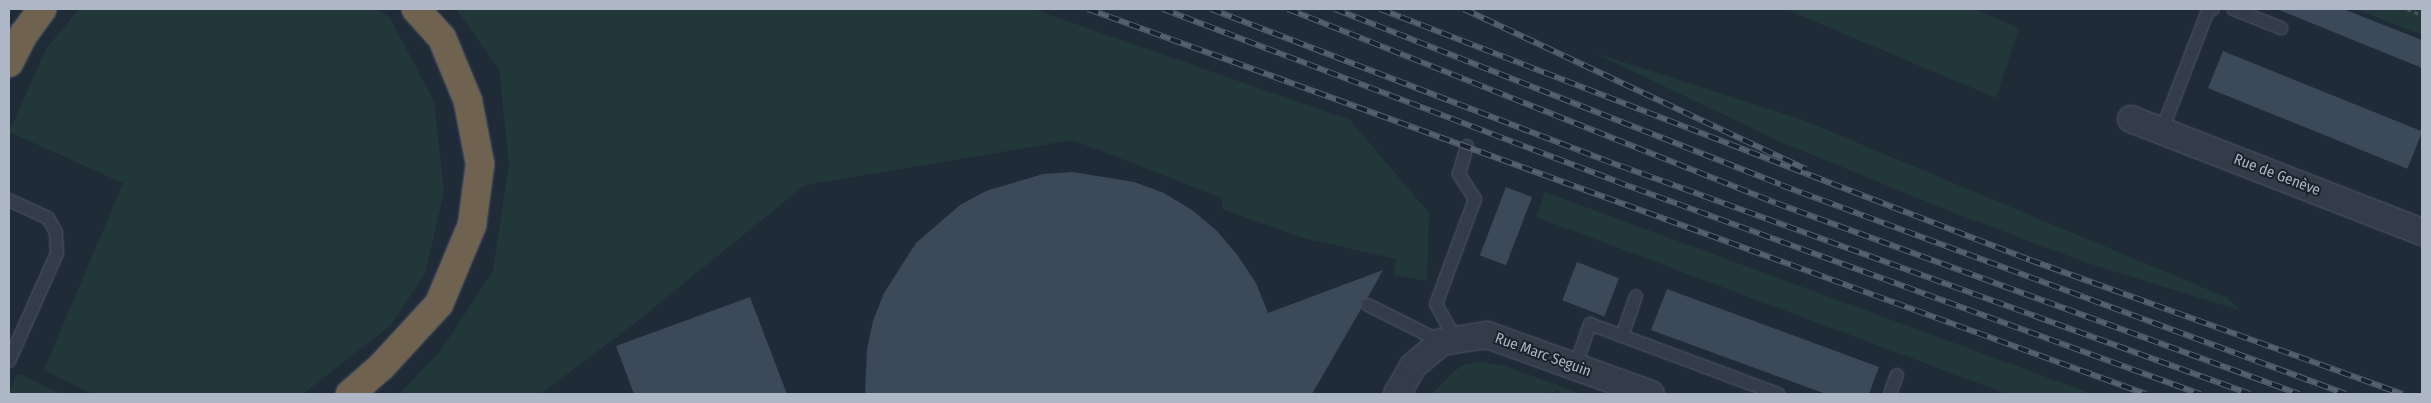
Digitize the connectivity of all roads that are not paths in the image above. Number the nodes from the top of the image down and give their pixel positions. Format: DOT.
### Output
graph roads {
  1 [pos="42,9"];
  2 [pos="416,9"];
  3 [pos="2213,9"];
  4 [pos="2233,9"];
  5 [pos="2281,28"];
  6 [pos="9,63"];
  7 [pos="2131,119"];
  8 [pos="2162,130"];
  9 [pos="1467,146"];
  10 [pos="9,200"];
  11 [pos="2422,232"];
  12 [pos="1636,296"];
  13 [pos="1368,305"];
  14 [pos="1622,336"];
  15 [pos="1449,341"];
  16 [pos="9,361"];
  17 [pos="1575,366"];
  18 [pos="1897,375"];
  19 [pos="350,394"];
  20 [pos="1397,394"];
  21 [pos="1651,394"];
  22 [pos="1778,394"];
  23 [pos="1890,394"];
  1 -- 6 [label="highway"];
  2 -- 19 [label="highway"];
  3 -- 8 [label="lane"];
  4 -- 5 [label="lane"];
  7 -- 8 [label="street, Rue de Genève"];
  8 -- 11 [label="street, Rue de Genève"];
  9 -- 15 [label="lane"];
  10 -- 16 [label="lane"];
  12 -- 14 [label="lane"];
  13 -- 15 [label="lane"];
  14 -- 17 [label="lane"];
  14 -- 22 [label="lane"];
  15 -- 17 [label="street, Rue Marc Seguin"];
  15 -- 20 [label="street"];
  17 -- 21 [label="street, Rue Marc Seguin"];
  18 -- 23 [label="lane"];
}
